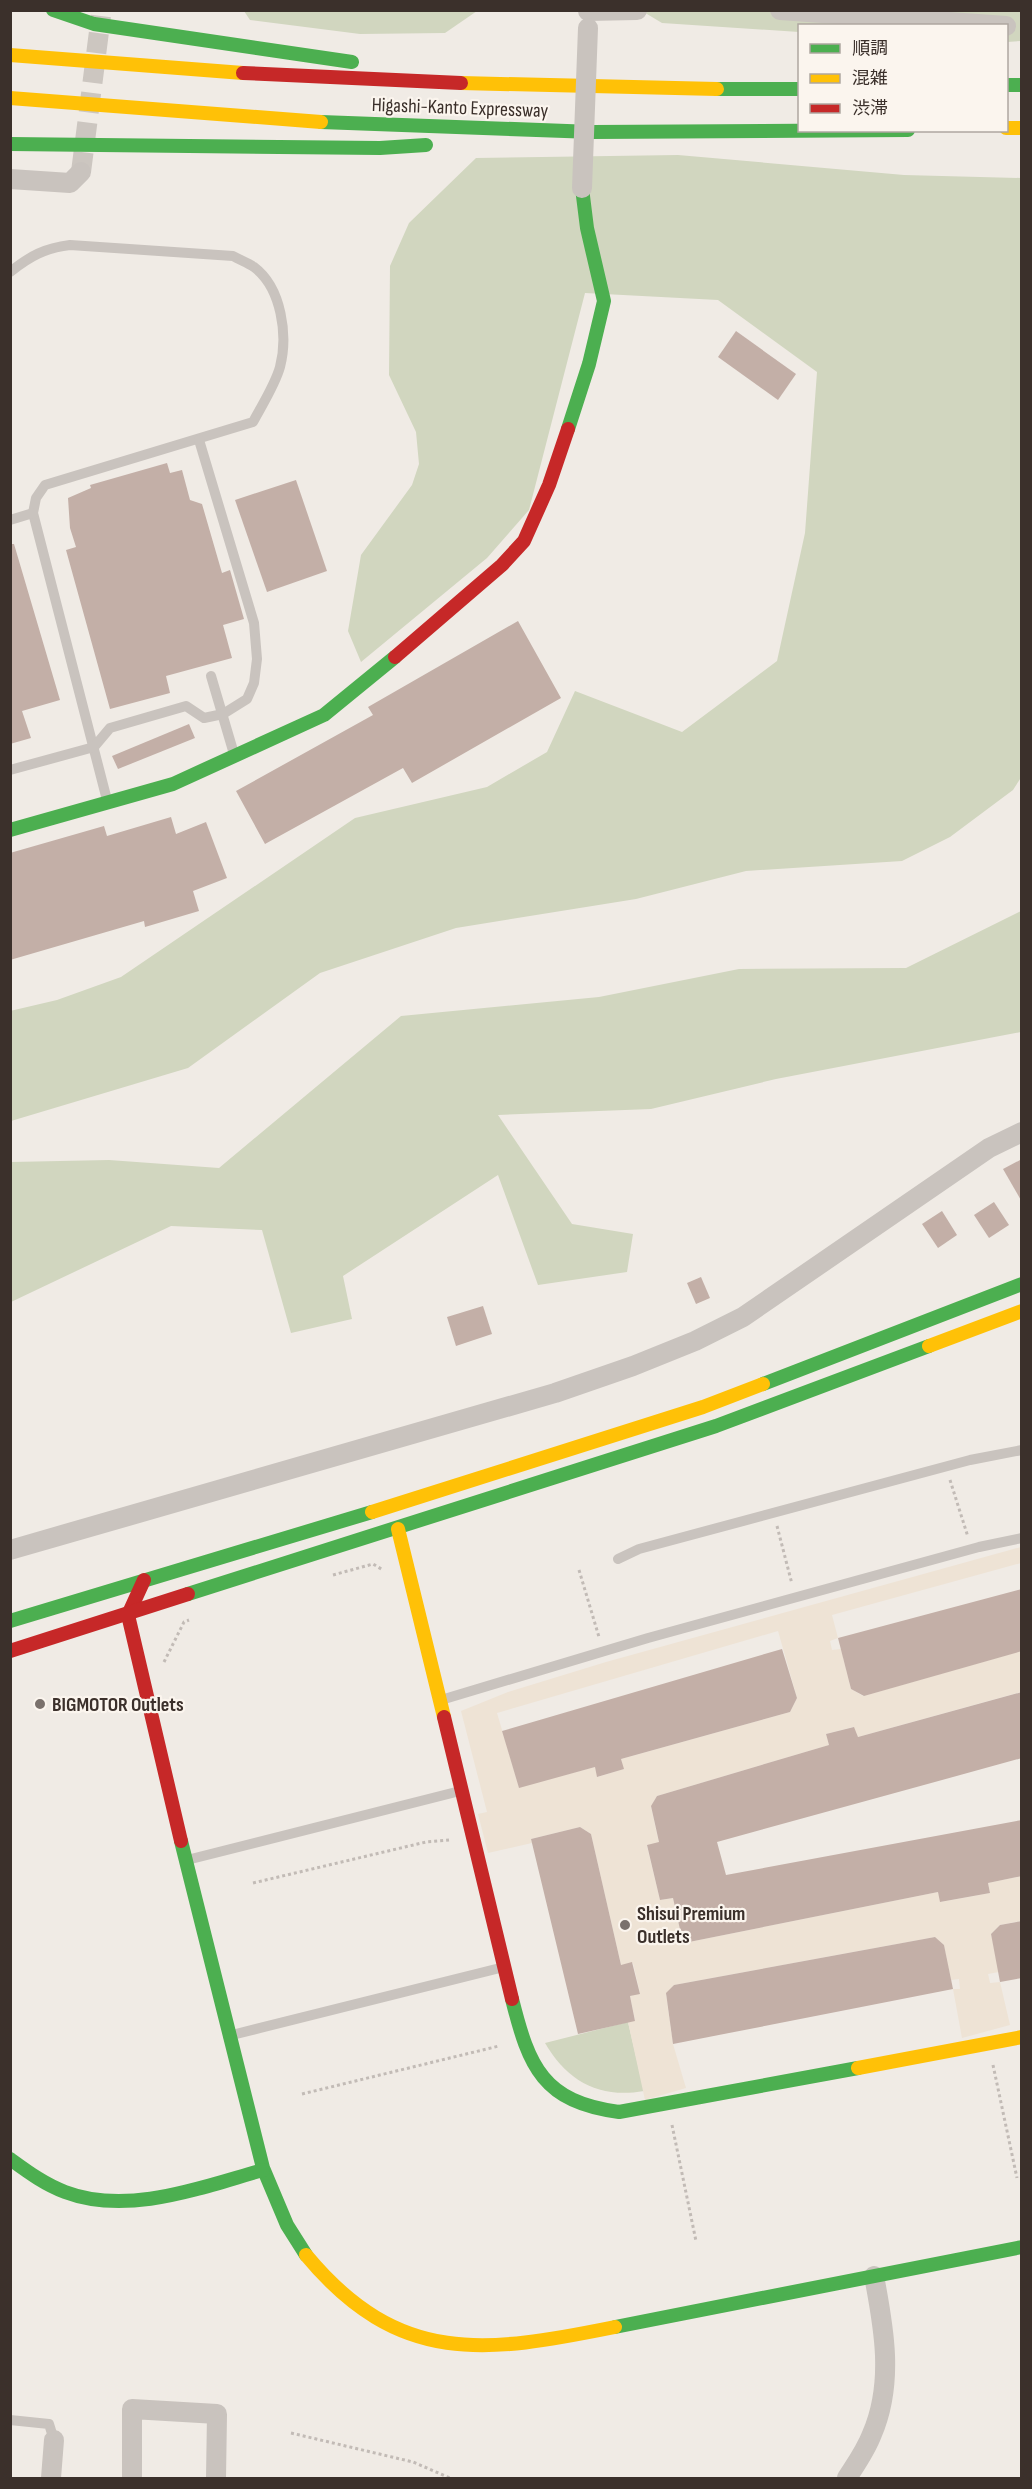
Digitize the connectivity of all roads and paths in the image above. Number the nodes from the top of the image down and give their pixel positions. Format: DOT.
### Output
graph roads {
  1 [pos="53,10"];
  2 [pos="637,10"];
  3 [pos="780,10"];
  4 [pos="588,17"];
  5 [pos="978,24"];
  6 [pos="10,55"];
  7 [pos="531,87"];
  8 [pos="798,89"];
  9 [pos="10,98"];
  10 [pos="798,130"];
  11 [pos="665,131"];
  12 [pos="475,142"];
  13 [pos="10,144"];
  14 [pos="439,144"];
  15 [pos="81,172"];
  16 [pos="10,179"];
  17 [pos="582,188"];
  18 [pos="10,272"];
  19 [pos="199,440"];
  20 [pos="33,513"];
  21 [pos="10,520"];
  22 [pos="211,676"];
  23 [pos="223,714"];
  24 [pos="94,747"];
  25 [pos="235,756"];
  26 [pos="10,770"];
  27 [pos="108,802"];
  28 [pos="10,830"];
  29 [pos="1022,1132"];
  30 [pos="1022,1284"];
  31 [pos="1022,1311"];
  32 [pos="1022,1450"];
  33 [pos="946,1467"];
  34 [pos="773,1513"];
  35 [pos="398,1529"];
  36 [pos="968,1537"];
  37 [pos="1022,1538"];
  38 [pos="10,1550"];
  39 [pos="618,1558"];
  40 [pos="579,1570"];
  41 [pos="387,1573"];
  42 [pos="332,1575"];
  43 [pos="144,1580"];
  44 [pos="793,1585"];
  45 [pos="64,1606"];
  46 [pos="128,1615"];
  47 [pos="197,1616"];
  48 [pos="10,1622"];
  49 [pos="599,1639"];
  50 [pos="10,1651"];
  51 [pos="163,1665"];
  52 [pos="440,1701"];
  53 [pos="463,1790"];
  54 [pos="460,1839"];
  55 [pos="186,1860"];
  56 [pos="253,1883"];
  57 [pos="504,1967"];
  58 [pos="227,2036"];
  59 [pos="1022,2037"];
  60 [pos="509,2043"];
  61 [pos="992,2060"];
  62 [pos="302,2094"];
  63 [pos="663,2123"];
  64 [pos="10,2159"];
  65 [pos="263,2169"];
  66 [pos="1017,2178"];
  67 [pos="696,2241"];
  68 [pos="1022,2247"];
  69 [pos="874,2276"];
  70 [pos="10,2420"];
  71 [pos="291,2433"];
  72 [pos="54,2440"];
  73 [pos="51,2478"];
  74 [pos="132,2478"];
  75 [pos="216,2478"];
  76 [pos="450,2478"];
  77 [pos="847,2478"];
  1 -- 7 [label="main road"];
  2 -- 4 [label="street"];
  3 -- 5 [label="street"];
  4 -- 17 [label="street, bridge"];
  6 -- 7 [label="main road, Higashi-Kanto Expressway"];
  7 -- 8 [label="main road, Higashi-Kanto Expressway"];
  9 -- 11 [label="main road, Higashi-Kanto Expressway"];
  10 -- 11 [label="main road, Higashi-Kanto Expressway"];
  11 -- 12 [label="main road"];
  13 -- 14 [label="main road"];
  15 -- 16 [label="street"];
  17 -- 25 [label="main road"];
  18 -- 19 [label="lane"];
  19 -- 20 [label="lane"];
  19 -- 23 [label="lane"];
  20 -- 21 [label="lane"];
  20 -- 24 [label="lane"];
  22 -- 23 [label="lane"];
  23 -- 24 [label="lane"];
  23 -- 25 [label="lane"];
  24 -- 26 [label="lane"];
  24 -- 27 [label="lane"];
  25 -- 27 [label="main road"];
  27 -- 28 [label="main road"];
  29 -- 38 [label="street"];
  30 -- 43 [label="main road"];
  31 -- 35 [label="main road"];
  32 -- 33 [label="lane"];
  33 -- 34 [label="lane"];
  33 -- 36 [label="path"];
  34 -- 39 [label="lane"];
  34 -- 44 [label="path"];
  35 -- 46 [label="main road"];
  35 -- 52 [label="main road"];
  37 -- 52 [label="lane"];
  40 -- 49 [label="path"];
  41 -- 42 [label="path"];
  43 -- 45 [label="main road"];
  43 -- 46 [label="main road"];
  45 -- 46 [label="main road"];
  45 -- 48 [label="main road"];
  46 -- 50 [label="main road"];
  46 -- 55 [label="main road"];
  47 -- 51 [label="path"];
  52 -- 53 [label="main road"];
  53 -- 55 [label="lane"];
  53 -- 57 [label="main road"];
  54 -- 56 [label="path"];
  55 -- 58 [label="main road"];
  57 -- 58 [label="lane"];
  57 -- 59 [label="main road"];
  58 -- 65 [label="main road"];
  60 -- 62 [label="path"];
  61 -- 66 [label="path"];
  63 -- 67 [label="path"];
  64 -- 65 [label="main road"];
  65 -- 69 [label="main road"];
  68 -- 69 [label="main road"];
  69 -- 77 [label="street"];
  70 -- 72 [label="lane"];
  71 -- 76 [label="path"];
  72 -- 73 [label="street"];
  74 -- 75 [label="street"];
}
